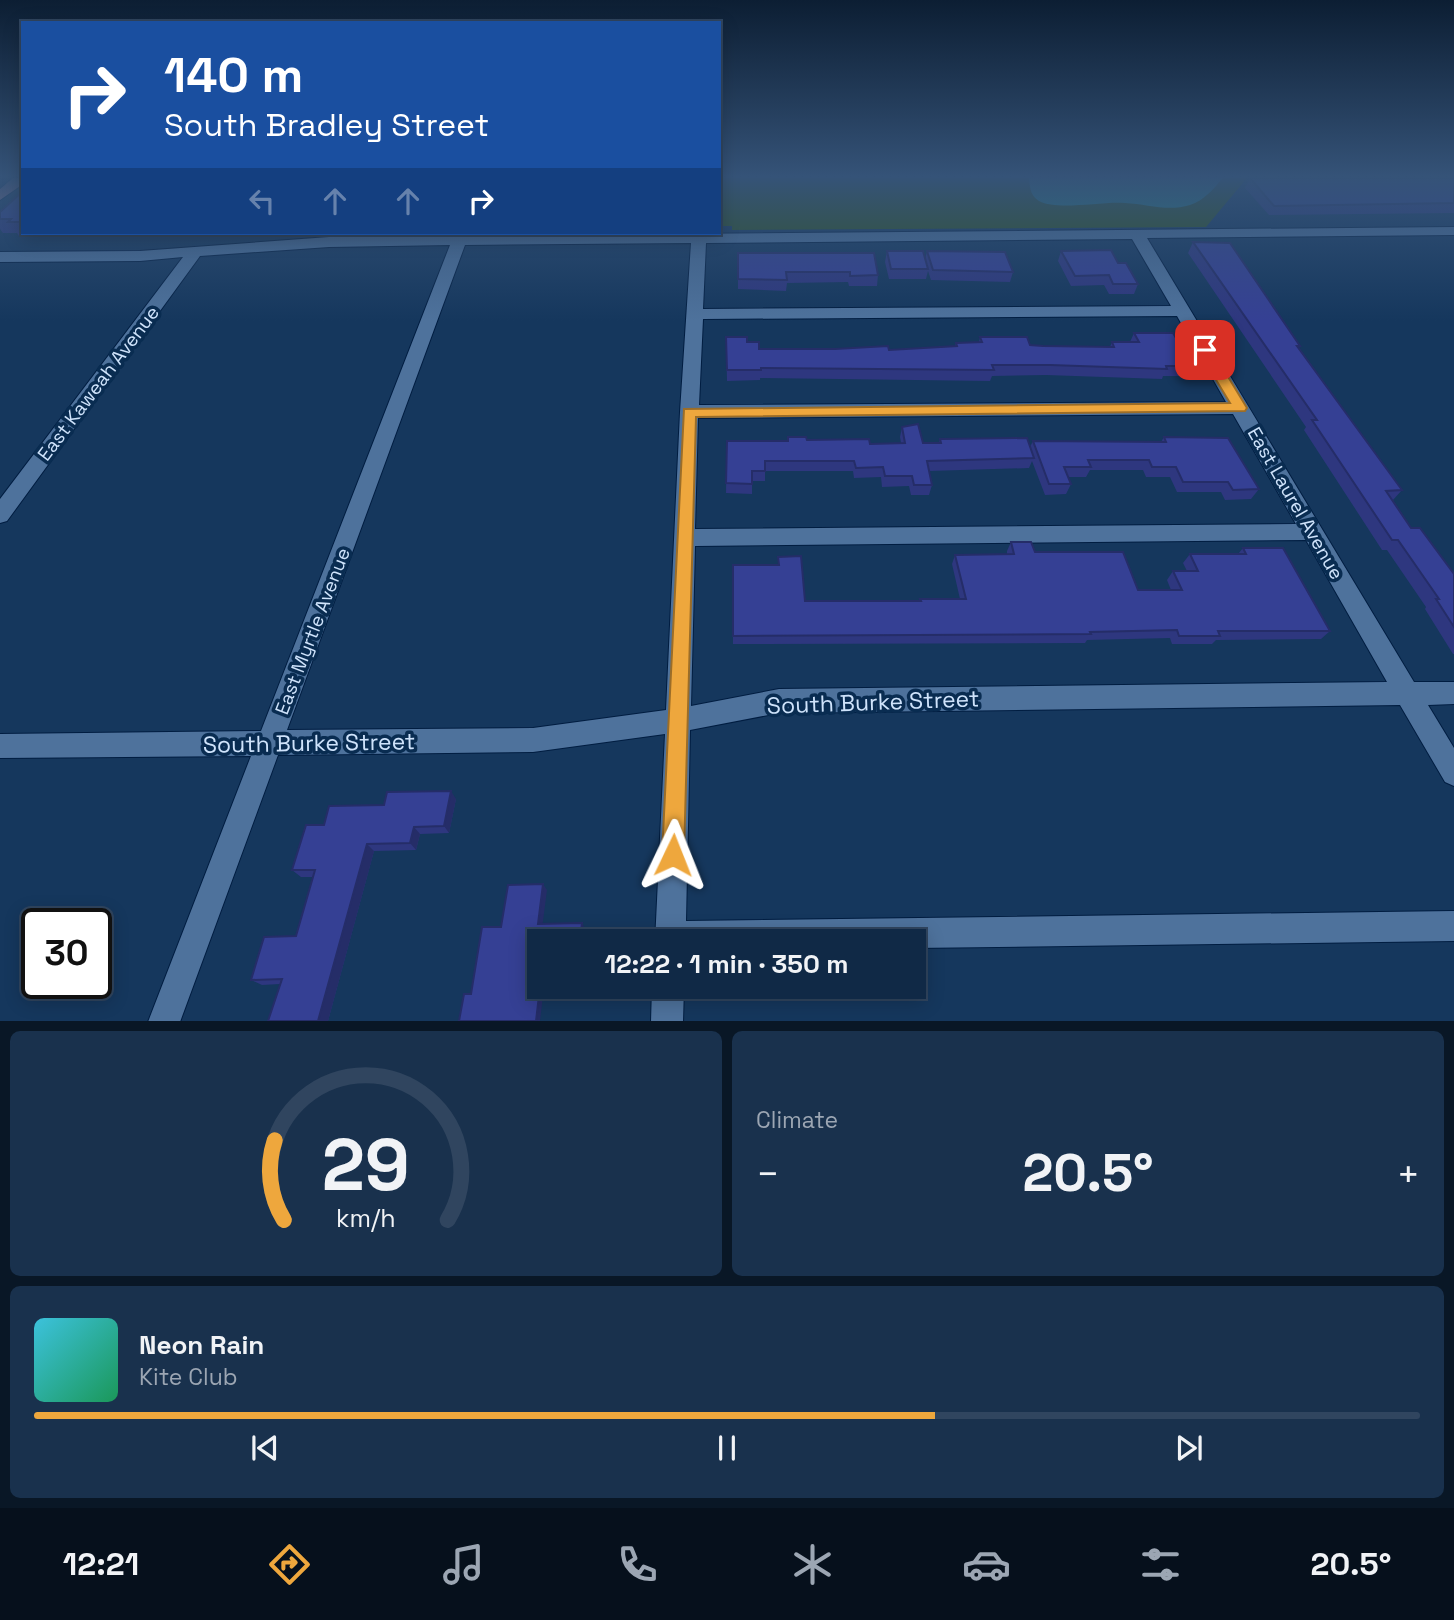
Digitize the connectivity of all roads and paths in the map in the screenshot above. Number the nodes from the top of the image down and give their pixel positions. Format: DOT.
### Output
graph roads {
  1 [pos="1454,231"];
  2 [pos="1136,234"];
  3 [pos="699,239"];
  4 [pos="459,241"];
  5 [pos="197,251"];
  6 [pos="0,257"];
  7 [pos="1182,311"];
  8 [pos="694,314"];
  9 [pos="1240,408"];
  10 [pos="689,412"];
  11 [pos="0,515"];
  12 [pos="1313,532"];
  13 [pos="686,538"];
  14 [pos="1454,693"];
  15 [pos="1406,694"];
  16 [pos="678,720"];
  17 [pos="269,744"];
  18 [pos="0,746"];
  19 [pos="1454,773"];
  20 [pos="1454,926"];
  21 [pos="670,929"];
  22 [pos="926,935"];
  23 [pos="668,999"];
  24 [pos="164,1021"];
  25 [pos="667,1021"];
  1 -- 2 [label="street"];
  2 -- 3 [label="street"];
  2 -- 7 [label="street, East Laurel Avenue"];
  3 -- 4 [label="street"];
  3 -- 8 [label="street"];
  4 -- 5 [label="street"];
  4 -- 17 [label="street, East Myrtle Avenue"];
  5 -- 6 [label="street"];
  5 -- 11 [label="street, East Kaweah Avenue"];
  7 -- 8 [label="street"];
  7 -- 9 [label="street, East Laurel Avenue"];
  8 -- 10 [label="street"];
  9 -- 10 [label="street"];
  9 -- 12 [label="street, East Laurel Avenue"];
  10 -- 13 [label="street"];
  12 -- 13 [label="street"];
  12 -- 15 [label="street, East Laurel Avenue"];
  13 -- 16 [label="street"];
  14 -- 15 [label="street, South Burke Street"];
  15 -- 16 [label="street, South Burke Street"];
  15 -- 19 [label="street, East Laurel Avenue"];
  16 -- 17 [label="street, South Burke Street"];
  16 -- 21 [label="street"];
  17 -- 18 [label="street, South Burke Street"];
  17 -- 24 [label="street, East Myrtle Avenue"];
  20 -- 22 [label="street"];
  23 -- 25 [label="street"];
}
